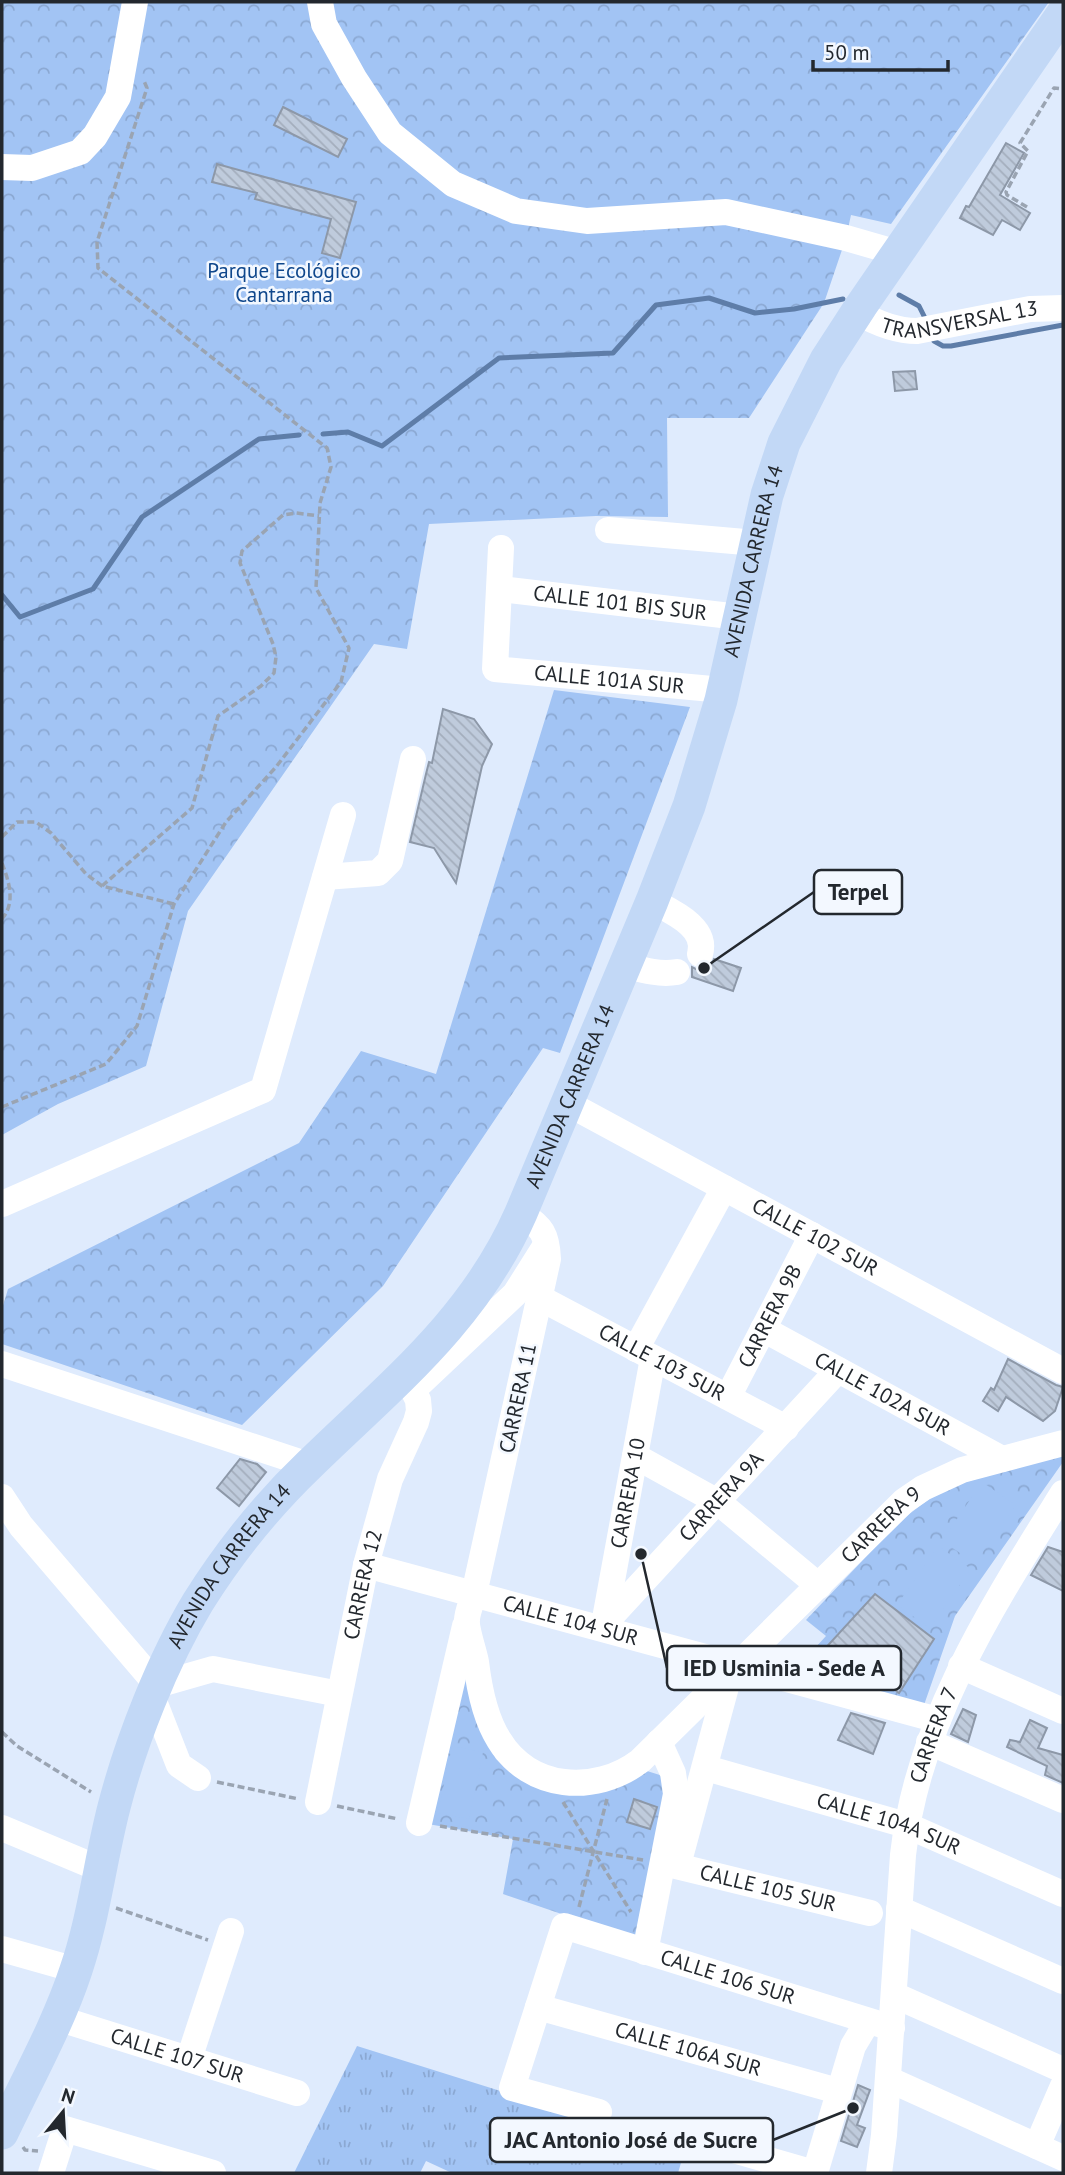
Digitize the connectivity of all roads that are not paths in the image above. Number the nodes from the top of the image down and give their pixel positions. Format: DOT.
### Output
graph roads {
  1 [pos="135,2"];
  2 [pos="320,2"];
  3 [pos="1063,13"];
  4 [pos="2,167"];
  5 [pos="898,253"];
  6 [pos="1063,308"];
  7 [pos="857,312"];
  8 [pos="608,530"];
  9 [pos="756,543"];
  10 [pos="501,548"];
  11 [pos="500,589"];
  12 [pos="739,617"];
  13 [pos="723,690"];
  14 [pos="413,759"];
  15 [pos="343,815"];
  16 [pos="325,877"];
  17 [pos="652,901"];
  18 [pos="700,954"];
  19 [pos="625,965"];
  20 [pos="677,972"];
  21 [pos="567,1103"];
  22 [pos="723,1188"];
  23 [pos="2,1204"];
  24 [pos="521,1213"];
  25 [pos="812,1235"];
  26 [pos="548,1242"];
  27 [pos="540,1298"];
  28 [pos="763,1329"];
  29 [pos="644,1353"];
  30 [pos="2,1364"];
  31 [pos="838,1370"];
  32 [pos="1063,1371"];
  33 [pos="407,1384"];
  34 [pos="728,1397"];
  35 [pos="786,1428"];
  36 [pos="1063,1443"];
  37 [pos="635,1456"];
  38 [pos="1002,1459"];
  39 [pos="309,1465"];
  40 [pos="1063,1493"];
  41 [pos="2,1497"];
  42 [pos="718,1502"];
  43 [pos="1056,1522"];
  44 [pos="366,1565"];
  45 [pos="819,1586"];
  46 [pos="474,1594"];
  47 [pos="466,1621"];
  48 [pos="604,1626"];
  49 [pos="961,1666"];
  50 [pos="733,1667"];
  51 [pos="154,1690"];
  52 [pos="339,1694"];
  53 [pos="1062,1707"];
  54 [pos="934,1731"];
  55 [pos="659,1742"];
  56 [pos="706,1768"];
  57 [pos="198,1778"];
  58 [pos="1063,1800"];
  59 [pos="318,1802"];
  60 [pos="419,1823"];
  61 [pos="906,1825"];
  62 [pos="2,1828"];
  63 [pos="671,1865"];
  64 [pos="97,1885"];
  65 [pos="1063,1894"];
  66 [pos="899,1909"];
  67 [pos="870,1913"];
  68 [pos="228,1939"];
  69 [pos="647,1946"];
  70 [pos="2,1949"];
  71 [pos="76,1970"];
  72 [pos="1061,1975"];
  73 [pos="894,1995"];
  74 [pos="538,2007"];
  75 [pos="57,2018"];
  76 [pos="880,2024"];
  77 [pos="189,2059"];
  78 [pos="1063,2070"];
  79 [pos="888,2079"];
  80 [pos="1063,2086"];
  81 [pos="838,2091"];
  82 [pos="297,2093"];
  83 [pos="599,2112"];
  84 [pos="12,2139"];
  85 [pos="702,2141"];
  86 [pos="1037,2146"];
  87 [pos="1063,2158"];
  88 [pos="51,2173"];
  89 [pos="214,2173"];
  90 [pos="814,2173"];
  91 [pos="879,2173"];
  1 -- 4 [label="street"];
  2 -- 5 [label="street"];
  3 -- 5 [label="main road, AVENIDA CARRERA 14"];
  5 -- 7 [label="main road, AVENIDA CARRERA 14"];
  6 -- 7 [label="street, TRANSVERSAL 13"];
  7 -- 9 [label="main road, AVENIDA CARRERA 14"];
  8 -- 9 [label="street"];
  9 -- 12 [label="main road, AVENIDA CARRERA 14"];
  10 -- 11 [label="street"];
  11 -- 12 [label="street, CALLE 101 BIS SUR"];
  11 -- 13 [label="street, CALLE 101A SUR"];
  12 -- 13 [label="main road, AVENIDA CARRERA 14"];
  13 -- 17 [label="main road, AVENIDA CARRERA 14"];
  14 -- 16 [label="street"];
  15 -- 16 [label="street"];
  16 -- 23 [label="street"];
  17 -- 18 [label="street"];
  17 -- 19 [label="main road, AVENIDA CARRERA 14"];
  19 -- 20 [label="street"];
  19 -- 21 [label="main road, AVENIDA CARRERA 14"];
  21 -- 22 [label="street, CALLE 102 SUR"];
  21 -- 24 [label="main road, AVENIDA CARRERA 14"];
  22 -- 25 [label="street, CALLE 102 SUR"];
  22 -- 29 [label="street, CARRERA 10"];
  24 -- 26 [label="street"];
  24 -- 33 [label="main road, AVENIDA CARRERA 14"];
  25 -- 28 [label="street, CARRERA 9B"];
  25 -- 32 [label="street, CALLE 102 SUR"];
  26 -- 27 [label="street, CARRERA 11"];
  26 -- 33 [label="street"];
  27 -- 29 [label="street, CALLE 103 SUR"];
  27 -- 46 [label="street, CARRERA 11"];
  28 -- 31 [label="street, CALLE 102A SUR"];
  28 -- 34 [label="street, CARRERA 9B"];
  29 -- 34 [label="street, CALLE 103 SUR"];
  29 -- 37 [label="street, CARRERA 10"];
  30 -- 39 [label="street"];
  31 -- 35 [label="street, CARRERA 9A"];
  31 -- 38 [label="street, CALLE 102A SUR"];
  33 -- 39 [label="main road, AVENIDA CARRERA 14"];
  33 -- 44 [label="street, CARRERA 12"];
  34 -- 35 [label="street, CALLE 103 SUR"];
  35 -- 42 [label="street, CARRERA 9A"];
  36 -- 38 [label="street, CARRERA 9"];
  37 -- 42 [label="street"];
  37 -- 48 [label="street, CARRERA 10"];
  38 -- 45 [label="street, CARRERA 9"];
  39 -- 51 [label="main road, AVENIDA CARRERA 14"];
  40 -- 43 [label="street, CARRERA 7"];
  41 -- 51 [label="street"];
  42 -- 45 [label="street"];
  42 -- 48 [label="street, CARRERA 9A"];
  43 -- 49 [label="street, CARRERA 7"];
  44 -- 46 [label="street, CALLE 104 SUR"];
  44 -- 52 [label="street, CARRERA 12"];
  45 -- 50 [label="street, CARRERA 9"];
  46 -- 47 [label="street, CARRERA 11"];
  46 -- 48 [label="street, CALLE 104 SUR"];
  47 -- 55 [label="street, CARRERA 9"];
  47 -- 60 [label="street"];
  48 -- 50 [label="street, CALLE 104 SUR"];
  49 -- 53 [label="street"];
  49 -- 54 [label="street, CARRERA 7"];
  50 -- 54 [label="street, CALLE 104 SUR"];
  50 -- 55 [label="street, CARRERA 9"];
  50 -- 56 [label="street"];
  51 -- 52 [label="street"];
  51 -- 57 [label="street"];
  51 -- 64 [label="main road, AVENIDA CARRERA 14"];
  52 -- 59 [label="street, CARRERA 12"];
  54 -- 58 [label="street, CALLE 104 SUR"];
  54 -- 61 [label="street, CARRERA 7"];
  55 -- 63 [label="street"];
  56 -- 61 [label="street, CALLE 104A SUR"];
  56 -- 63 [label="street"];
  61 -- 65 [label="street, CALLE 104A SUR"];
  61 -- 66 [label="street, CARRERA 7"];
  62 -- 64 [label="street"];
  63 -- 67 [label="street, CALLE 105 SUR"];
  63 -- 69 [label="street"];
  64 -- 71 [label="main road, AVENIDA CARRERA 14"];
  66 -- 72 [label="street"];
  66 -- 73 [label="street, CARRERA 7"];
  68 -- 77 [label="street"];
  69 -- 74 [label="street, CALLE 106 SUR"];
  69 -- 76 [label="street, CALLE 106 SUR"];
  70 -- 71 [label="street"];
  71 -- 75 [label="main road, AVENIDA CARRERA 14"];
  73 -- 76 [label="street, CARRERA 7"];
  73 -- 78 [label="street"];
  74 -- 81 [label="street, CALLE 106A SUR"];
  74 -- 83 [label="street"];
  75 -- 77 [label="street, CALLE 107 SUR"];
  75 -- 84 [label="main road, AVENIDA CARRERA 14"];
  76 -- 79 [label="street, CARRERA 7"];
  76 -- 81 [label="street, CARRERA 7"];
  77 -- 82 [label="street, CALLE 107 SUR"];
  79 -- 86 [label="street"];
  79 -- 91 [label="street, CARRERA 7"];
  80 -- 86 [label="street"];
  81 -- 90 [label="street, CARRERA 7"];
  85 -- 90 [label="street"];
  86 -- 87 [label="street"];
  88 -- 89 [label="street"];
}
